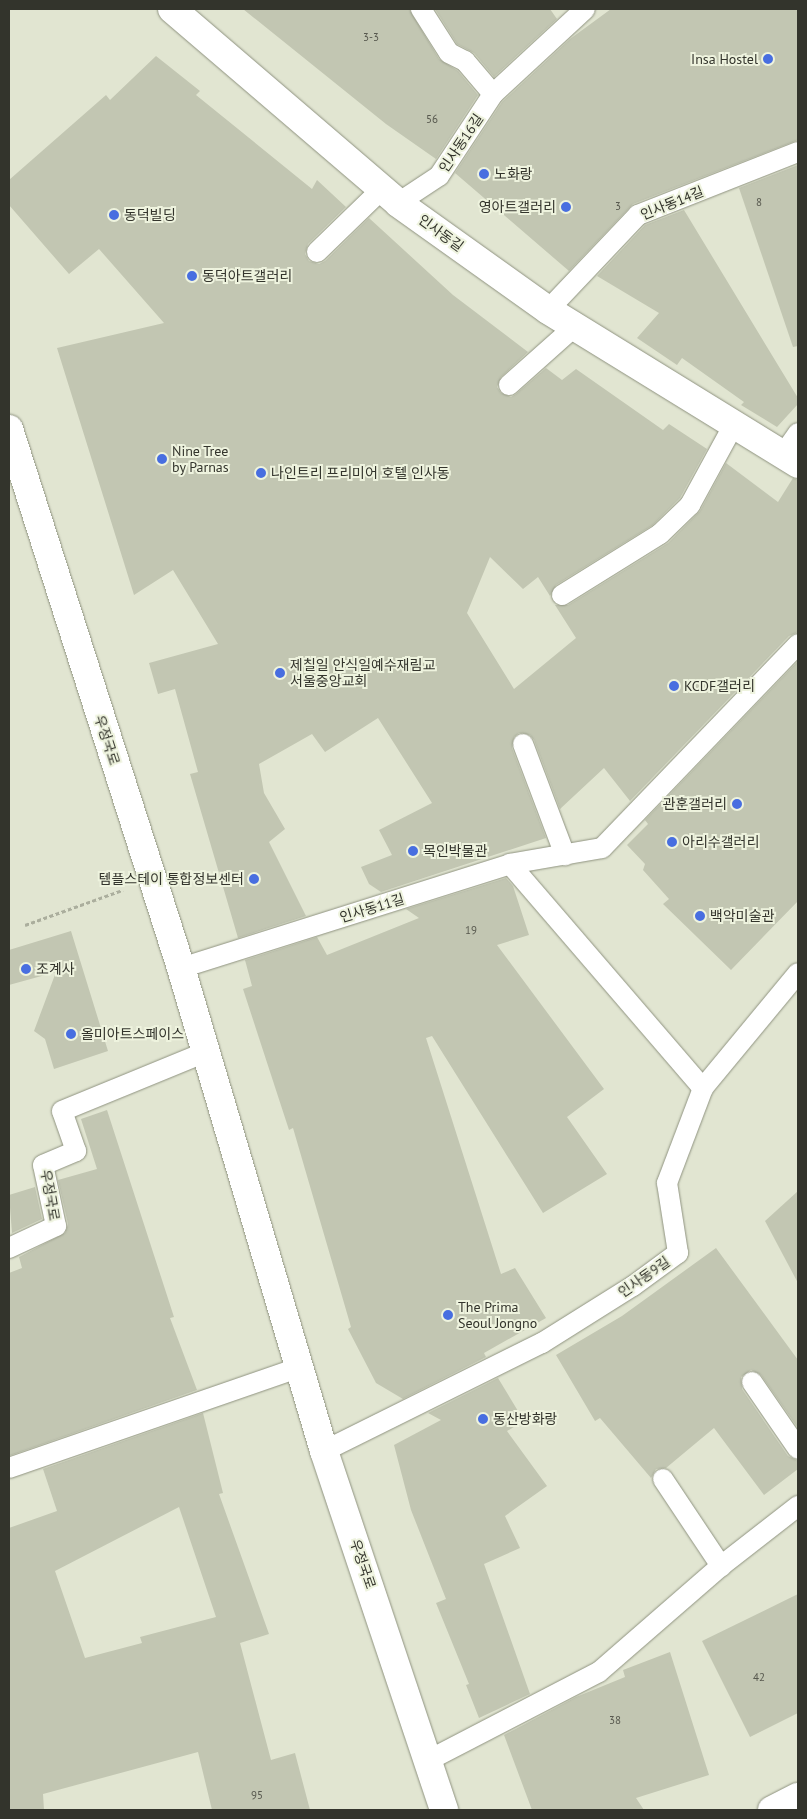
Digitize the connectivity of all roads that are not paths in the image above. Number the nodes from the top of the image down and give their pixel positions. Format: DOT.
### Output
graph roads {
  1 [pos="172,9"];
  2 [pos="421,9"];
  3 [pos="582,10"];
  4 [pos="493,94"];
  5 [pos="798,152"];
  6 [pos="391,196"];
  7 [pos="317,252"];
  8 [pos="548,310"];
  9 [pos="574,326"];
  10 [pos="509,386"];
  11 [pos="733,426"];
  12 [pos="9,429"];
  13 [pos="798,433"];
  14 [pos="790,460"];
  15 [pos="562,595"];
  16 [pos="798,644"];
  17 [pos="523,744"];
  18 [pos="565,855"];
  19 [pos="510,864"];
  20 [pos="181,968"];
  21 [pos="798,973"];
  22 [pos="206,1052"];
  23 [pos="703,1088"];
  24 [pos="9,1248"];
  25 [pos="298,1368"];
  26 [pos="752,1382"];
  27 [pos="798,1449"];
  28 [pos="324,1451"];
  29 [pos="9,1468"];
  30 [pos="663,1479"];
  31 [pos="798,1506"];
  32 [pos="721,1566"];
  33 [pos="429,1760"];
  34 [pos="798,1797"];
  35 [pos="444,1810"];
  36 [pos="772,1810"];
  1 -- 6 [label="main road, 인사동길"];
  2 -- 4 [label="lane"];
  3 -- 4 [label="lane, 인사동16길"];
  4 -- 6 [label="lane, 인사동16길"];
  5 -- 8 [label="lane, 인사동14길"];
  6 -- 7 [label="lane, 인사동16길"];
  6 -- 8 [label="main road, 인사동길"];
  8 -- 9 [label="main road, 인사동길"];
  9 -- 10 [label="lane"];
  9 -- 11 [label="main road, 인사동길"];
  11 -- 14 [label="main road, 인사동길"];
  11 -- 15 [label="lane"];
  12 -- 20 [label="main road, 우정국로"];
  13 -- 14 [label="lane"];
  16 -- 18 [label="lane, 인사동11길"];
  17 -- 18 [label="lane"];
  18 -- 19 [label="lane, 인사동11길"];
  19 -- 20 [label="lane, 인사동11길"];
  19 -- 23 [label="lane"];
  20 -- 22 [label="main road, 우정국로"];
  21 -- 23 [label="lane, 인사동9길"];
  22 -- 24 [label="lane, 우정국로"];
  22 -- 25 [label="main road, 우정국로"];
  23 -- 28 [label="lane, 인사동9길"];
  25 -- 28 [label="main road, 우정국로"];
  25 -- 29 [label="lane"];
  26 -- 27 [label="lane"];
  28 -- 33 [label="main road, 우정국로"];
  30 -- 32 [label="lane"];
  31 -- 32 [label="lane"];
  32 -- 33 [label="lane"];
  33 -- 35 [label="main road, 우정국로"];
  34 -- 36 [label="main road"];
}
